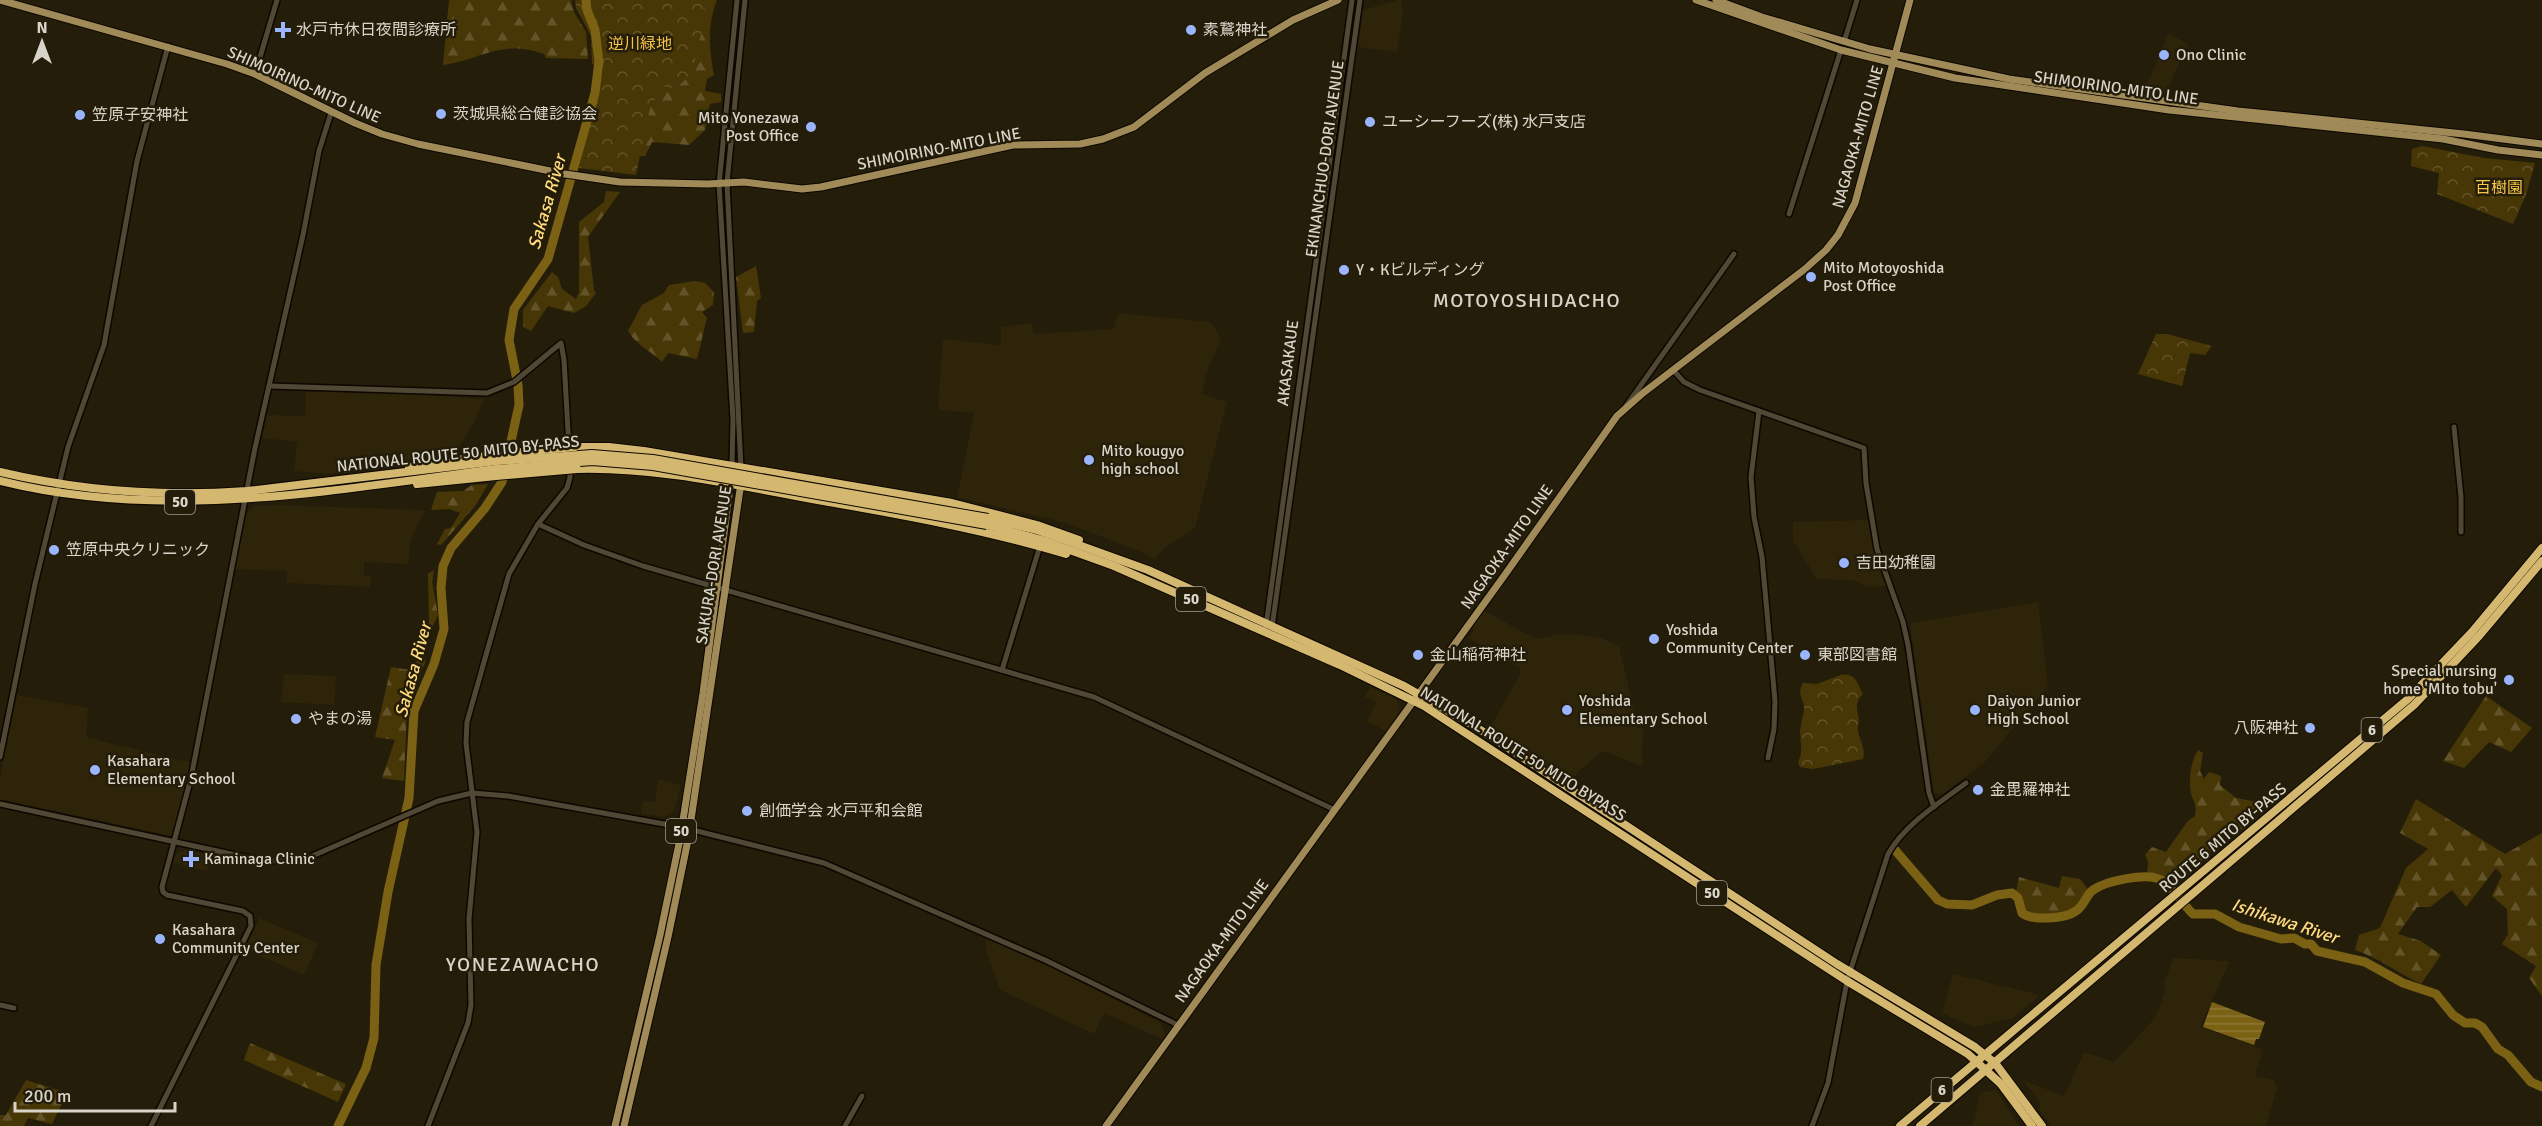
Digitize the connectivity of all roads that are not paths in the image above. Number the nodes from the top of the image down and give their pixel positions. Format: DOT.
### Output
graph roads {
  1 [pos="0,0"];
  2 [pos="277,0"];
  3 [pos="737,0"];
  4 [pos="745,0"];
  5 [pos="1338,0"];
  6 [pos="1352,0"];
  7 [pos="1360,0"];
  8 [pos="1696,0"];
  9 [pos="1716,0"];
  10 [pos="1857,0"];
  11 [pos="1910,0"];
  12 [pos="1844,42"];
  13 [pos="168,46"];
  14 [pos="1841,50"];
  15 [pos="1895,56"];
  16 [pos="1893,64"];
  17 [pos="255,74"];
  18 [pos="332,112"];
  19 [pos="2542,144"];
  20 [pos="2542,155"];
  21 [pos="723,184"];
  22 [pos="1789,214"];
  23 [pos="1734,254"];
  24 [pos="1673,370"];
  25 [pos="270,387"];
  26 [pos="1625,407"];
  27 [pos="1760,411"];
  28 [pos="2454,427"];
  29 [pos="497,465"];
  30 [pos="732,466"];
  31 [pos="741,468"];
  32 [pos="0,472"];
  33 [pos="0,481"];
  34 [pos="59,484"];
  35 [pos="731,484"];
  36 [pos="741,486"];
  37 [pos="57,493"];
  38 [pos="246,495"];
  39 [pos="987,521"];
  40 [pos="538,524"];
  41 [pos="2461,532"];
  42 [pos="1040,546"];
  43 [pos="2542,548"];
  44 [pos="1113,556"];
  45 [pos="2542,561"];
  46 [pos="1114,566"];
  47 [pos="721,589"];
  48 [pos="1265,622"];
  49 [pos="1274,626"];
  50 [pos="1267,633"];
  51 [pos="1002,670"];
  52 [pos="1416,697"];
  53 [pos="0,757"];
  54 [pos="1768,758"];
  55 [pos="1966,783"];
  56 [pos="472,793"];
  57 [pos="0,804"];
  58 [pos="1934,807"];
  59 [pos="1335,810"];
  60 [pos="685,828"];
  61 [pos="175,842"];
  62 [pos="1850,972"];
  63 [pos="1847,981"];
  64 [pos="0,1005"];
  65 [pos="14,1008"];
  66 [pos="1178,1025"];
  67 [pos="1985,1054"];
  68 [pos="1977,1060"];
  69 [pos="1995,1063"];
  70 [pos="1987,1070"];
  71 [pos="862,1096"];
  72 [pos="151,1126"];
  73 [pos="428,1126"];
  74 [pos="615,1126"];
  75 [pos="624,1126"];
  76 [pos="846,1126"];
  77 [pos="1106,1126"];
  78 [pos="1812,1126"];
  79 [pos="1900,1126"];
  80 [pos="1920,1126"];
  81 [pos="2032,1126"];
  82 [pos="2042,1126"];
  1 -- 13 [label="main road, SHIMOIRINO-MITO LINE"];
  2 -- 17 [label="street"];
  3 -- 21 [label="street, SAKURA-DORI AVENUE"];
  4 -- 21 [label="street, SAKURA-DORI AVENUE"];
  5 -- 21 [label="main road, SHIMOIRINO-MITO LINE"];
  6 -- 48 [label="street, AKASAKAUE"];
  7 -- 49 [label="street, AKASAKAUE"];
  8 -- 14 [label="main road, SHIMOIRINO-MITO LINE"];
  9 -- 12 [label="main road, SHIMOIRINO-MITO LINE"];
  10 -- 12 [label="street"];
  11 -- 15 [label="main road, NAGAOKA-MITO LINE"];
  12 -- 15 [label="main road, SHIMOIRINO-MITO LINE"];
  13 -- 17 [label="main road, SHIMOIRINO-MITO LINE"];
  13 -- 34 [label="street"];
  14 -- 16 [label="main road, SHIMOIRINO-MITO LINE"];
  14 -- 22 [label="street"];
  15 -- 16 [label="main road, NAGAOKA-MITO LINE"];
  15 -- 19 [label="main road, SHIMOIRINO-MITO LINE"];
  16 -- 20 [label="main road, SHIMOIRINO-MITO LINE"];
  16 -- 24 [label="main road, NAGAOKA-MITO LINE"];
  17 -- 18 [label="main road, SHIMOIRINO-MITO LINE"];
  18 -- 21 [label="main road, SHIMOIRINO-MITO LINE"];
  18 -- 25 [label="street"];
  21 -- 30 [label="street, SAKURA-DORI AVENUE"];
  21 -- 31 [label="street, SAKURA-DORI AVENUE"];
  23 -- 26 [label="street"];
  24 -- 26 [label="main road, NAGAOKA-MITO LINE"];
  24 -- 27 [label="street"];
  25 -- 38 [label="street"];
  25 -- 40 [label="street"];
  26 -- 52 [label="main road, NAGAOKA-MITO LINE"];
  27 -- 54 [label="street"];
  27 -- 58 [label="street"];
  28 -- 41 [label="street"];
  29 -- 30 [label="highway, bridge"];
  29 -- 35 [label="highway, bridge"];
  29 -- 38 [label="highway, NATIONAL ROUTE 50 MITO BY-PASS / 50"];
  29 -- 38 [label="highway, NATIONAL ROUTE 50 MITO BY-PASS / 50"];
  29 -- 39 [label="highway, NATIONAL ROUTE 50 MITO BY-PASS / 50, bridge"];
  30 -- 31 [label="highway"];
  30 -- 35 [label="main road, SAKURA-DORI AVENUE / 50"];
  31 -- 36 [label="main road, SAKURA-DORI AVENUE / 50"];
  31 -- 44 [label="highway"];
  32 -- 34 [label="highway, NATIONAL ROUTE 50 MITO BY-PASS / 50"];
  33 -- 37 [label="highway, NATIONAL ROUTE 50 MITO BY-PASS / 50"];
  34 -- 37 [label="street"];
  34 -- 38 [label="highway, NATIONAL ROUTE 50 MITO BY-PASS / 50"];
  35 -- 36 [label="highway"];
  35 -- 47 [label="main road, SAKURA-DORI AVENUE / 50"];
  36 -- 42 [label="highway"];
  36 -- 47 [label="main road, SAKURA-DORI AVENUE / 50"];
  37 -- 38 [label="highway, NATIONAL ROUTE 50 MITO BY-PASS / 50"];
  37 -- 53 [label="street"];
  38 -- 61 [label="street"];
  39 -- 44 [label="highway, 50"];
  39 -- 46 [label="highway, NATIONAL ROUTE 50 MITO BYPASS / 50"];
  40 -- 47 [label="street"];
  40 -- 56 [label="street"];
  42 -- 46 [label="highway"];
  42 -- 51 [label="street"];
  43 -- 67 [label="highway, ROUTE 6 MITO BY-PASS / 6"];
  44 -- 48 [label="highway, 50"];
  45 -- 69 [label="highway, ROUTE 6 MITO BY-PASS / 6"];
  46 -- 50 [label="highway, NATIONAL ROUTE 50 MITO BYPASS / 50"];
  47 -- 51 [label="street"];
  47 -- 60 [label="main road, SAKURA-DORI AVENUE / 50"];
  48 -- 49 [label="highway, 50"];
  48 -- 50 [label="street, AKASAKAUE"];
  49 -- 50 [label="street"];
  49 -- 52 [label="highway, NATIONAL ROUTE 50 MITO BYPASS / 50"];
  50 -- 52 [label="highway, NATIONAL ROUTE 50 MITO BYPASS / 50"];
  51 -- 59 [label="street"];
  52 -- 59 [label="main road, NAGAOKA-MITO LINE"];
  52 -- 62 [label="highway, NATIONAL ROUTE 50 MITO BYPASS / 50"];
  52 -- 63 [label="highway, NATIONAL ROUTE 50 MITO BYPASS / 50"];
  55 -- 58 [label="street"];
  56 -- 60 [label="street"];
  56 -- 61 [label="street"];
  56 -- 73 [label="street"];
  57 -- 61 [label="street"];
  58 -- 62 [label="street"];
  59 -- 66 [label="main road, NAGAOKA-MITO LINE"];
  60 -- 66 [label="street"];
  60 -- 74 [label="main road, SAKURA-DORI AVENUE / 50"];
  60 -- 75 [label="main road, SAKURA-DORI AVENUE / 50"];
  61 -- 72 [label="street"];
  62 -- 63 [label="street"];
  62 -- 67 [label="highway, NATIONAL ROUTE 50 MITO BYPASS / 50"];
  63 -- 68 [label="highway, NATIONAL ROUTE 50 MITO BYPASS / 50"];
  63 -- 78 [label="street"];
  64 -- 65 [label="street"];
  66 -- 77 [label="main road, NAGAOKA-MITO LINE"];
  67 -- 68 [label="highway, ROUTE 6 MITO BY-PASS / 6"];
  67 -- 69 [label="highway, 50"];
  68 -- 70 [label="highway, NATIONAL ROUTE 50 MITO BYPASS"];
  68 -- 79 [label="highway, ROUTE 6 MITO BY-PASS / 6"];
  69 -- 70 [label="highway, ROUTE 6 MITO BY-PASS / 6"];
  69 -- 82 [label="highway"];
  70 -- 80 [label="highway, ROUTE 6 MITO BY-PASS / 6"];
  70 -- 81 [label="highway, NATIONAL ROUTE 50 MITO BYPASS"];
  71 -- 76 [label="street"];
}
